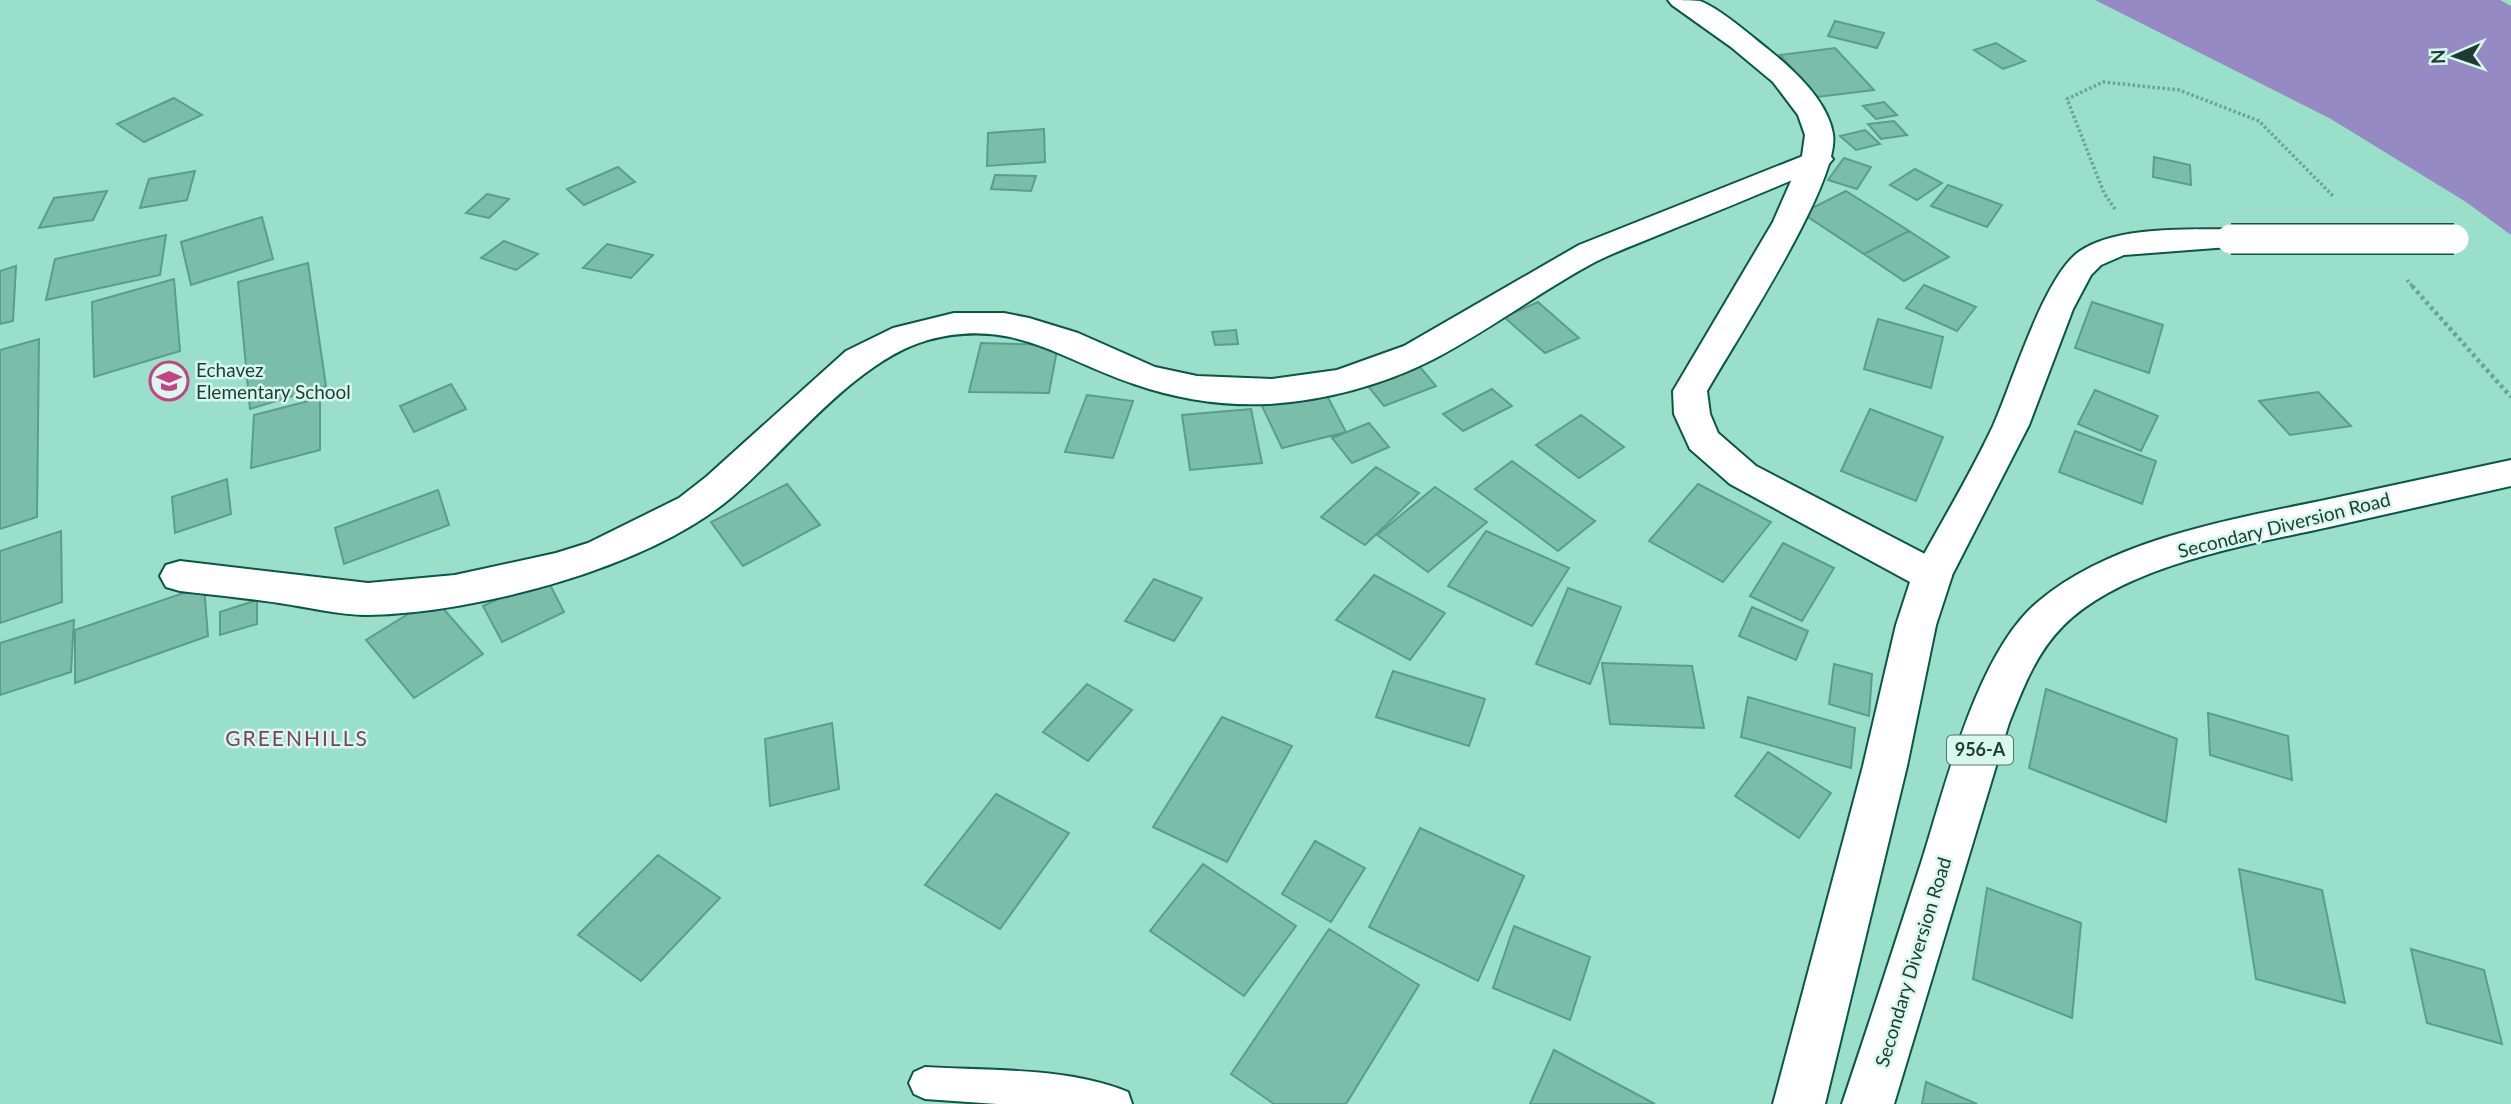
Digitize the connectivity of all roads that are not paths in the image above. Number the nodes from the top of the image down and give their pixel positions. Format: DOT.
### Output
graph roads {
  1 [pos="1681,0"];
  2 [pos="1818,159"];
  3 [pos="2454,239"];
  4 [pos="2511,472"];
  5 [pos="180,576"];
  6 [pos="1932,576"];
  7 [pos="925,1083"];
  8 [pos="1116,1104"];
  9 [pos="1799,1104"];
  10 [pos="1868,1104"];
  1 -- 2 [label="street"];
  2 -- 5 [label="street"];
  2 -- 6 [label="street"];
  3 -- 6 [label="street, bridge"];
  4 -- 10 [label="street, Secondary Diversion Road / 956-A"];
  6 -- 9 [label="street"];
  7 -- 8 [label="lane"];
}
